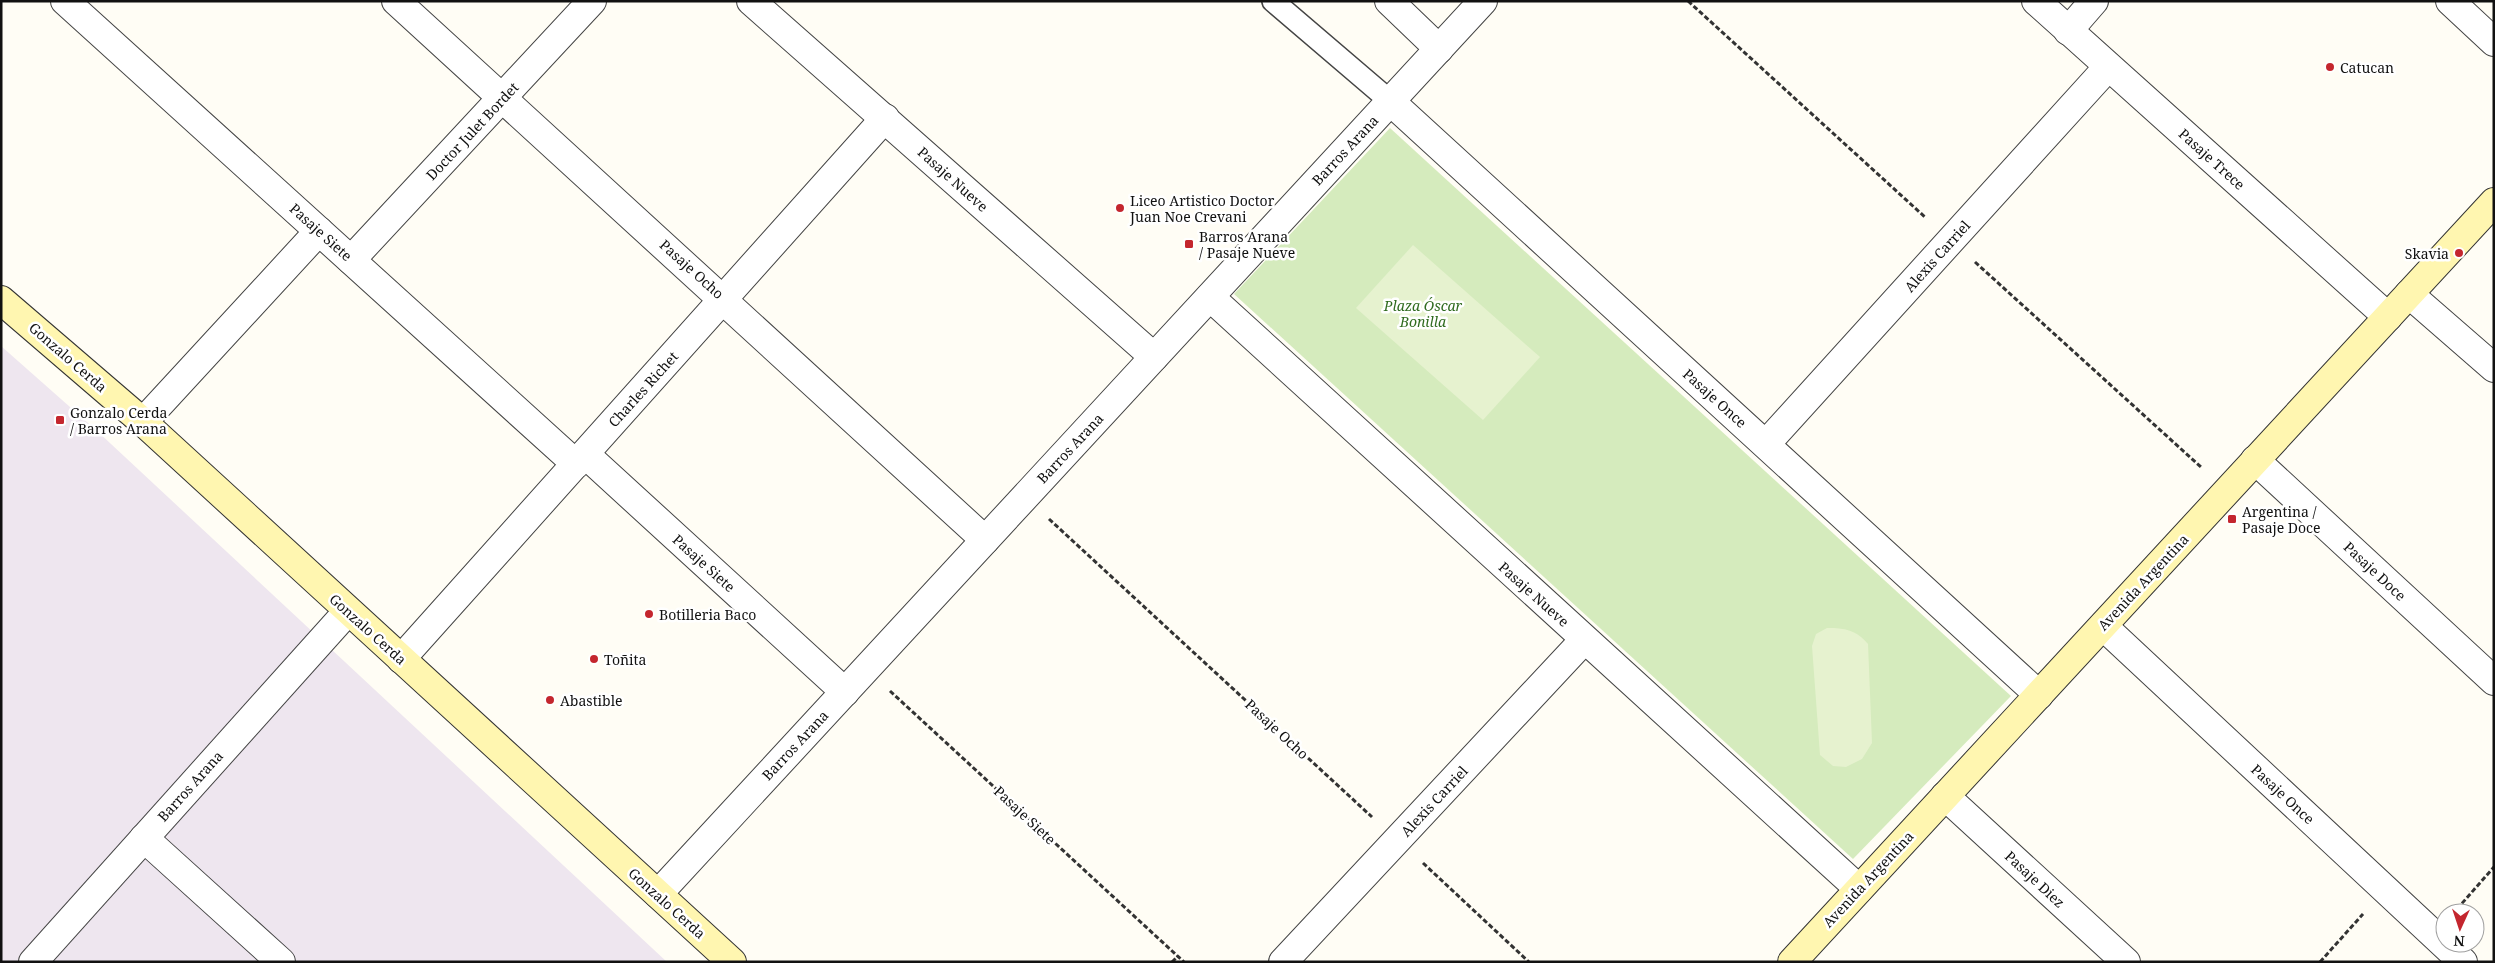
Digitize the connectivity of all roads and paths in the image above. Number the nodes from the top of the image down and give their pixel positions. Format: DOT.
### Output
graph roads {
  1 [pos="65,1"];
  2 [pos="396,1"];
  3 [pos="592,1"];
  4 [pos="751,1"];
  5 [pos="1273,1"];
  6 [pos="1389,1"];
  7 [pos="1483,1"];
  8 [pos="2036,1"];
  9 [pos="2094,1"];
  10 [pos="2450,1"];
  11 [pos="2068,30"];
  12 [pos="2494,42"];
  13 [pos="1439,49"];
  14 [pos="2108,66"];
  15 [pos="504,98"];
  16 [pos="1390,101"];
  17 [pos="885,118"];
  18 [pos="2494,202"];
  19 [pos="319,231"];
  20 [pos="352,260"];
  21 [pos="2409,294"];
  22 [pos="1210,297"];
  23 [pos="724,299"];
  24 [pos="1,300"];
  25 [pos="2388,317"];
  26 [pos="1154,357"];
  27 [pos="2494,368"];
  28 [pos="143,422"];
  29 [pos="1766,444"];
  30 [pos="580,459"];
  31 [pos="2255,460"];
  32 [pos="1025,497"];
  33 [pos="985,540"];
  34 [pos="348,611"];
  35 [pos="2103,626"];
  36 [pos="1584,640"];
  37 [pos="401,660"];
  38 [pos="866,669"];
  39 [pos="2494,681"];
  40 [pos="845,692"];
  41 [pos="2039,695"];
  42 [pos="1945,796"];
  43 [pos="144,838"];
  44 [pos="1397,840"];
  45 [pos="2494,867"];
  46 [pos="2386,889"];
  47 [pos="1859,890"];
  48 [pos="658,894"];
  49 [pos="2462,903"];
  50 [pos="1178,956"];
  51 [pos="33,962"];
  52 [pos="281,962"];
  53 [pos="732,962"];
  54 [pos="1172,962"];
  55 [pos="1184,962"];
  56 [pos="1283,962"];
  57 [pos="1529,962"];
  58 [pos="1792,962"];
  59 [pos="2126,962"];
  60 [pos="2320,962"];
  61 [pos="2463,962"];
  1 -- 19 [label="street, Pasaje Siete"];
  2 -- 15 [label="street, Pasaje Ocho"];
  3 -- 15 [label="street, Doctor Julet Bordet"];
  4 -- 17 [label="street, Pasaje Nueve"];
  5 -- 16 [label="lane"];
  6 -- 13 [label="street"];
  7 -- 13 [label="street, Barros Arana"];
  8 -- 11 [label="street, Pasaje Trece"];
  9 -- 11 [label="street"];
  10 -- 12 [label="street"];
  11 -- 14 [label="street, Pasaje Trece"];
  13 -- 16 [label="street, Barros Arana"];
  14 -- 25 [label="street, Pasaje Trece"];
  14 -- 29 [label="street, Alexis Carriel"];
  15 -- 20 [label="street, Doctor Julet Bordet"];
  15 -- 23 [label="street, Pasaje Ocho"];
  16 -- 22 [label="street, Barros Arana"];
  16 -- 29 [label="street, Pasaje Once"];
  17 -- 23 [label="street, Charles Richet"];
  17 -- 26 [label="street, Pasaje Nueve"];
  18 -- 21 [label="street, Avenida Argentina"];
  19 -- 20 [label="street, Pasaje Siete"];
  19 -- 28 [label="street"];
  20 -- 30 [label="street, Pasaje Siete"];
  21 -- 25 [label="street, Avenida Argentina"];
  21 -- 27 [label="street"];
  22 -- 26 [label="street, Barros Arana"];
  22 -- 36 [label="street, Pasaje Nueve"];
  23 -- 30 [label="street, Charles Richet"];
  23 -- 33 [label="street, Pasaje Ocho"];
  24 -- 28 [label="street, Gonzalo Cerda"];
  25 -- 31 [label="street, Avenida Argentina"];
  26 -- 32 [label="street, Barros Arana"];
  28 -- 34 [label="street, Gonzalo Cerda"];
  29 -- 41 [label="street, Pasaje Once"];
  30 -- 37 [label="street, Charles Richet"];
  30 -- 40 [label="street, Pasaje Siete"];
  31 -- 35 [label="street, Avenida Argentina"];
  31 -- 39 [label="street, Pasaje Doce"];
  32 -- 33 [label="street, Barros Arana"];
  32 -- 44 [label="path, Pasaje Ocho"];
  33 -- 38 [label="street, Barros Arana"];
  34 -- 37 [label="street, Gonzalo Cerda"];
  34 -- 43 [label="street, Barros Arana"];
  35 -- 41 [label="street, Avenida Argentina"];
  35 -- 46 [label="street, Pasaje Once"];
  36 -- 44 [label="street, Alexis Carriel"];
  36 -- 47 [label="street, Pasaje Nueve"];
  37 -- 48 [label="street, Gonzalo Cerda"];
  38 -- 40 [label="street, Barros Arana"];
  38 -- 50 [label="path, Pasaje Siete"];
  40 -- 48 [label="street, Barros Arana"];
  41 -- 42 [label="street, Avenida Argentina"];
  42 -- 47 [label="street, Avenida Argentina"];
  42 -- 59 [label="street, Pasaje Diez"];
  43 -- 51 [label="street, Barros Arana"];
  43 -- 52 [label="street"];
  44 -- 56 [label="street, Alexis Carriel"];
  44 -- 57 [label="path, Pasaje Ocho"];
  45 -- 49 [label="path"];
  46 -- 60 [label="path"];
  46 -- 61 [label="street, Pasaje Once"];
  47 -- 58 [label="street, Avenida Argentina"];
  48 -- 53 [label="street, Gonzalo Cerda"];
  50 -- 54 [label="path"];
  50 -- 55 [label="path, Pasaje Siete"];
}
